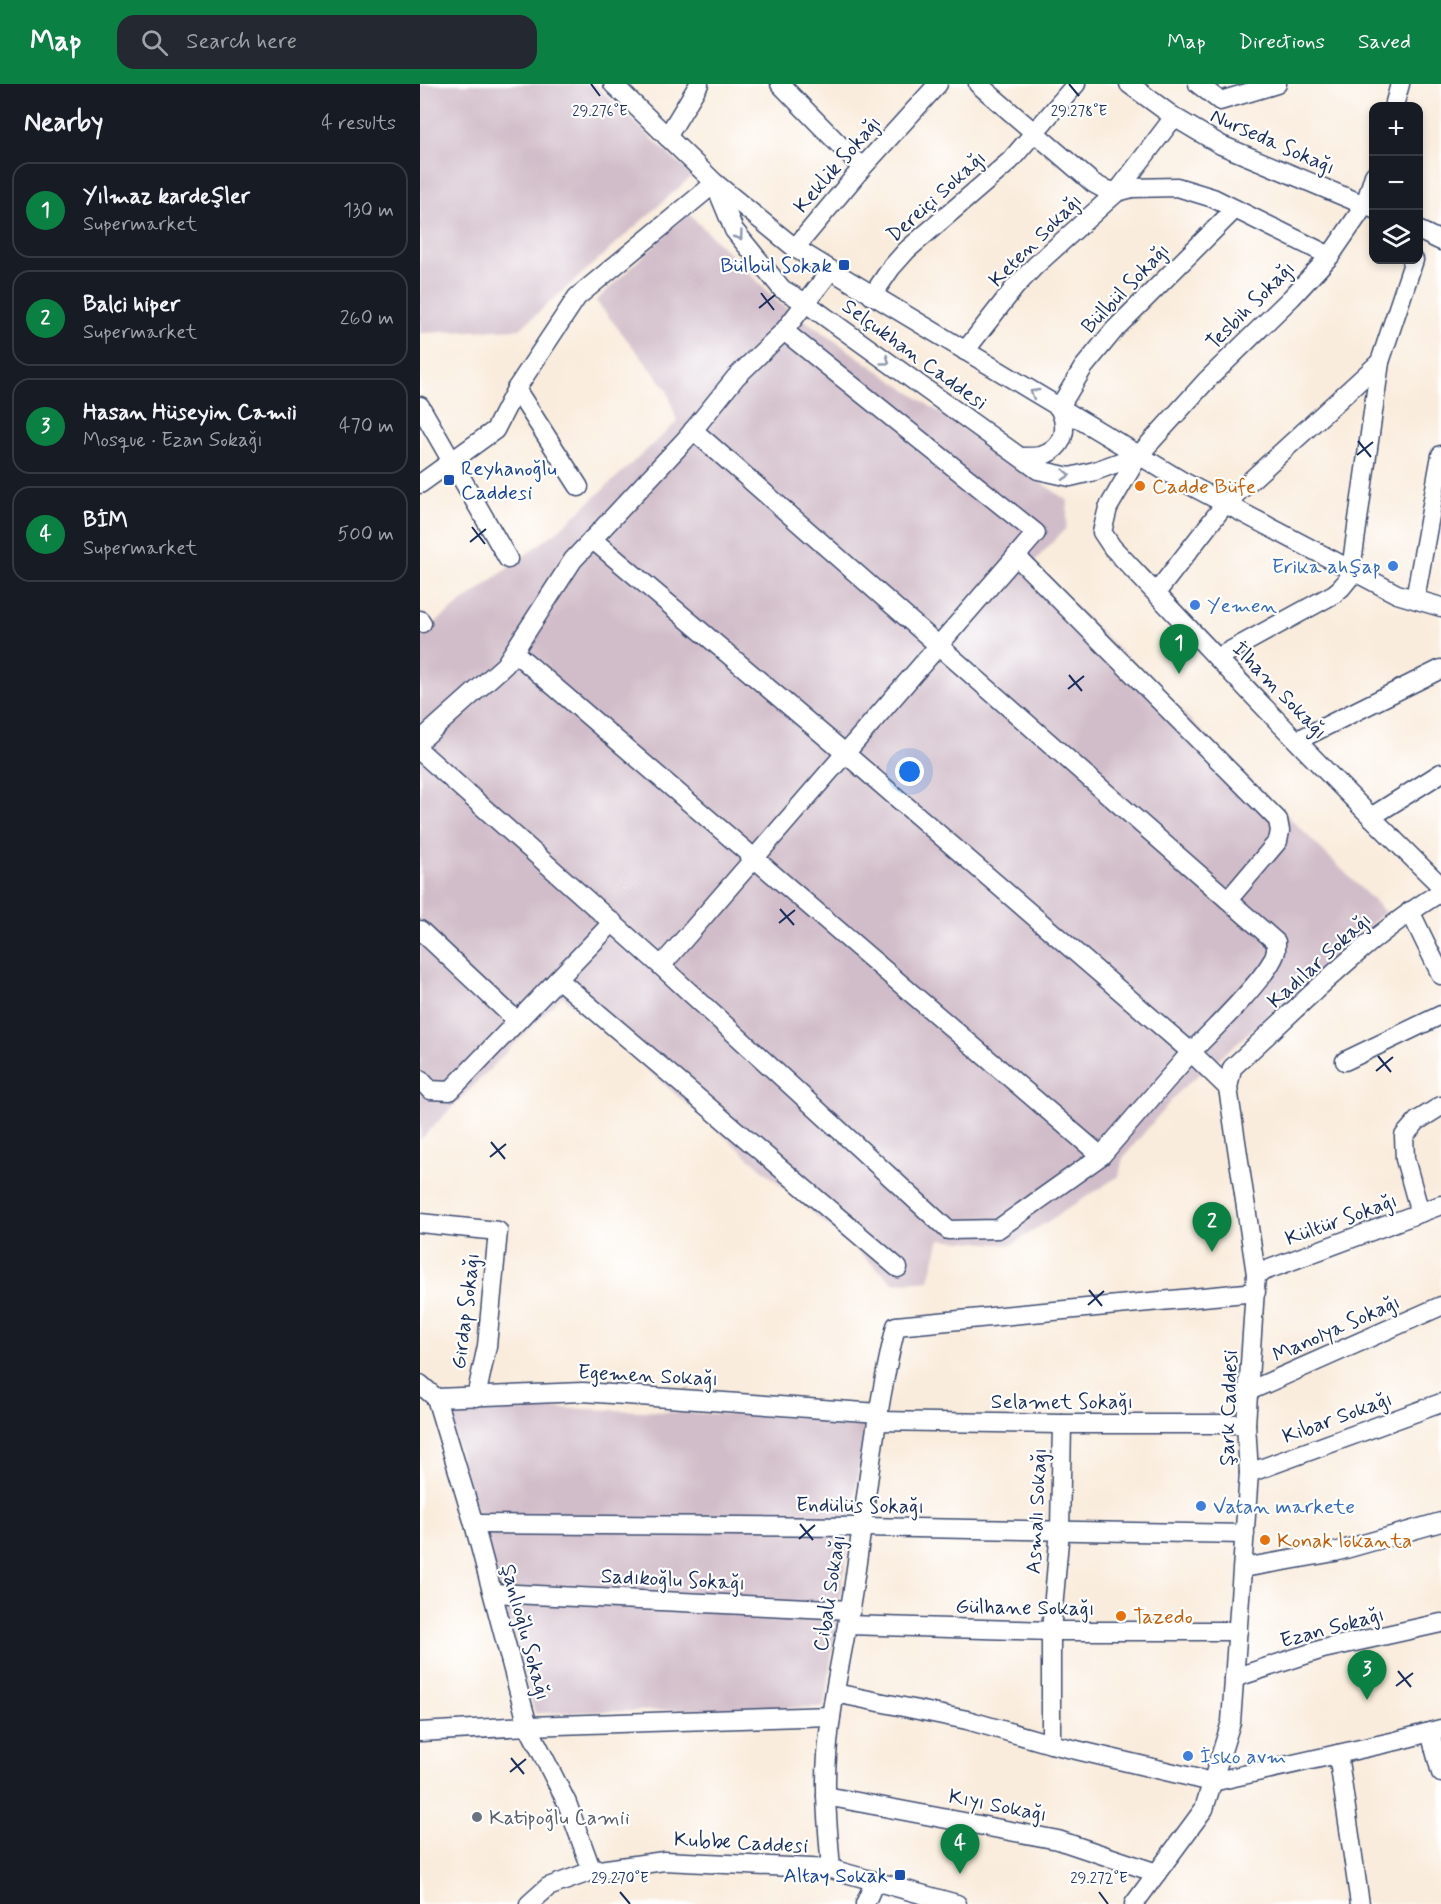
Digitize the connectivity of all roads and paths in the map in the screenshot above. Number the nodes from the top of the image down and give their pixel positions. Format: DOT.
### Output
graph roads {
  1 [pos="613,84"];
  2 [pos="699,84"];
  3 [pos="780,84"];
  4 [pos="938,84"];
  5 [pos="978,84"];
  6 [pos="1076,84"];
  7 [pos="1129,84"];
  8 [pos="1198,84"];
  9 [pos="1277,84"];
  10 [pos="1400,84"];
  11 [pos="1395,102"];
  12 [pos="1174,117"];
  13 [pos="1034,132"];
  14 [pos="667,137"];
  15 [pos="862,168"];
  16 [pos="715,183"];
  17 [pos="1117,192"];
  18 [pos="1369,207"];
  19 [pos="1235,209"];
  20 [pos="1423,237"];
  21 [pos="1441,241"];
  22 [pos="795,248"];
  23 [pos="1330,256"];
  24 [pos="1413,264"];
  25 [pos="831,270"];
  26 [pos="872,296"];
  27 [pos="806,303"];
  28 [pos="784,331"];
  29 [pos="965,351"];
  30 [pos="1380,362"];
  31 [pos="516,389"];
  32 [pos="420,406"];
  33 [pos="1059,408"];
  34 [pos="693,430"];
  35 [pos="1139,455"];
  36 [pos="1441,455"];
  37 [pos="1021,457"];
  38 [pos="452,461"];
  39 [pos="420,484"];
  40 [pos="579,487"];
  41 [pos="1225,504"];
  42 [pos="592,539"];
  43 [pos="1016,556"];
  44 [pos="508,559"];
  45 [pos="1352,572"];
  46 [pos="1156,593"];
  47 [pos="1415,599"];
  48 [pos="1441,607"];
  49 [pos="939,646"];
  50 [pos="514,652"];
  51 [pos="1217,658"];
  52 [pos="1441,669"];
  53 [pos="1298,740"];
  54 [pos="420,741"];
  55 [pos="420,751"];
  56 [pos="846,754"];
  57 [pos="1441,773"];
  58 [pos="1371,817"];
  59 [pos="755,860"];
  60 [pos="1441,886"];
  61 [pos="1441,892"];
  62 [pos="1228,900"];
  63 [pos="1410,911"];
  64 [pos="613,922"];
  65 [pos="420,930"];
  66 [pos="661,966"];
  67 [pos="1441,975"];
  68 [pos="558,979"];
  69 [pos="1441,1015"];
  70 [pos="517,1021"];
  71 [pos="1191,1052"];
  72 [pos="1345,1061"];
  73 [pos="1232,1068"];
  74 [pos="420,1079"];
  75 [pos="1228,1088"];
  76 [pos="1441,1106"];
  77 [pos="1101,1156"];
  78 [pos="1441,1205"];
  79 [pos="1420,1214"];
  80 [pos="420,1223"];
  81 [pos="898,1268"];
  82 [pos="1256,1283"];
  83 [pos="1441,1306"];
  84 [pos="896,1326"];
  85 [pos="420,1384"];
  86 [pos="1249,1391"];
  87 [pos="476,1397"];
  88 [pos="436,1398"];
  89 [pos="1441,1403"];
  90 [pos="878,1417"];
  91 [pos="1062,1424"];
  92 [pos="1246,1424"];
  93 [pos="1249,1473"];
  94 [pos="1441,1522"];
  95 [pos="474,1524"];
  96 [pos="862,1527"];
  97 [pos="1060,1530"];
  98 [pos="1245,1534"];
  99 [pos="1243,1568"];
  100 [pos="493,1593"];
  101 [pos="849,1618"];
  102 [pos="1441,1623"];
  103 [pos="1238,1630"];
  104 [pos="1051,1631"];
  105 [pos="1234,1678"];
  106 [pos="835,1693"];
  107 [pos="831,1716"];
  108 [pos="528,1726"];
  109 [pos="1436,1730"];
  110 [pos="420,1732"];
  111 [pos="1051,1744"];
  112 [pos="1338,1754"];
  113 [pos="1441,1773"];
  114 [pos="1212,1782"];
  115 [pos="826,1796"];
  116 [pos="831,1869"];
  117 [pos="592,1870"];
  118 [pos="1157,1873"];
  119 [pos="875,1881"];
  120 [pos="529,1904"];
  121 [pos="865,1904"];
  122 [pos="957,1904"];
  123 [pos="1134,1904"];
  124 [pos="1360,1904"];
  1 -- 14 [label="street, Selçukhan Caddesi"];
  2 -- 14 [label="street"];
  3 -- 15 [label="street"];
  4 -- 15 [label="street, Keklik Sokağı"];
  5 -- 13 [label="street"];
  6 -- 13 [label="street, Dereiçi Sokağı"];
  7 -- 12 [label="street, Nurseda Sokağı"];
  8 -- 9 [label="street"];
  10 -- 11 [label="street"];
  12 -- 17 [label="street, Keten Sokağı"];
  12 -- 18 [label="street, Nurseda Sokağı"];
  13 -- 17 [label="street"];
  13 -- 26 [label="street, Dereiçi Sokağı"];
  14 -- 16 [label="street, Selçukhan Caddesi"];
  15 -- 22 [label="street, Keklik Sokağı"];
  16 -- 22 [label="street, Selçukhan Caddesi"];
  16 -- 27 [label="street, Selçukhan Caddesi, one-way"];
  16 -- 31 [label="street"];
  17 -- 19 [label="street"];
  17 -- 29 [label="street, Keten Sokağı"];
  18 -- 23 [label="street, Tesbih Sokağı"];
  19 -- 23 [label="street"];
  19 -- 33 [label="street, Bülbül Sokağı"];
  20 -- 21 [label="street"];
  22 -- 25 [label="street, Selçukhan Caddesi"];
  23 -- 35 [label="street, Tesbih Sokağı"];
  24 -- 30 [label="street"];
  25 -- 26 [label="street, Selçukhan Caddesi"];
  25 -- 27 [label="street"];
  26 -- 29 [label="street, Selçukhan Caddesi"];
  27 -- 28 [label="street"];
  27 -- 37 [label="street, Selçukhan Caddesi, one-way"];
  28 -- 34 [label="street"];
  28 -- 43 [label="street"];
  33 -- 29 [label="street, Selçukhan Caddesi, one-way"];
  30 -- 41 [label="street"];
  30 -- 45 [label="street"];
  31 -- 38 [label="street"];
  31 -- 40 [label="street"];
  32 -- 38 [label="street"];
  33 -- 35 [label="street, Selçukhan Caddesi"];
  33 -- 37 [label="street"];
  34 -- 42 [label="street"];
  34 -- 49 [label="street"];
  37 -- 35 [label="street, Selçukhan Caddesi, one-way"];
  35 -- 41 [label="street, Selçukhan Caddesi"];
  35 -- 46 [label="street, İlham Sokağı"];
  36 -- 47 [label="street"];
  38 -- 39 [label="street"];
  38 -- 44 [label="street"];
  41 -- 45 [label="street, Selçukhan Caddesi"];
  41 -- 46 [label="street"];
  42 -- 50 [label="street"];
  42 -- 56 [label="street"];
  43 -- 49 [label="street"];
  43 -- 62 [label="street"];
  45 -- 47 [label="street, Selçukhan Caddesi"];
  45 -- 51 [label="street"];
  46 -- 51 [label="street, İlham Sokağı"];
  47 -- 48 [label="street, Selçukhan Caddesi"];
  49 -- 56 [label="street"];
  49 -- 62 [label="street"];
  50 -- 54 [label="street"];
  50 -- 59 [label="street"];
  51 -- 53 [label="street, İlham Sokağı"];
  52 -- 53 [label="street"];
  53 -- 58 [label="street, İlham Sokağı"];
  55 -- 64 [label="street"];
  56 -- 59 [label="street"];
  56 -- 71 [label="street"];
  57 -- 58 [label="street"];
  58 -- 60 [label="street, İlham Sokağı"];
  59 -- 66 [label="street"];
  59 -- 77 [label="street"];
  61 -- 63 [label="street, Kadılar Sokağı"];
  62 -- 71 [label="street"];
  63 -- 67 [label="street"];
  63 -- 73 [label="street, Kadılar Sokağı"];
  64 -- 66 [label="street"];
  64 -- 68 [label="street"];
  65 -- 70 [label="street"];
  66 -- 77 [label="street"];
  68 -- 70 [label="street"];
  68 -- 81 [label="street"];
  69 -- 72 [label="street"];
  70 -- 74 [label="street"];
  71 -- 75 [label="street"];
  71 -- 77 [label="street"];
  73 -- 75 [label="street, Şark Caddesi"];
  75 -- 82 [label="street, Şark Caddesi"];
  76 -- 79 [label="street"];
  78 -- 79 [label="street, Kültür Sokağı"];
  79 -- 82 [label="street, Kültür Sokağı"];
  80 -- 87 [label="street, Girdap Sokağı"];
  82 -- 84 [label="street, Kültür Sokağı"];
  82 -- 86 [label="street, Şark Caddesi"];
  83 -- 86 [label="street, Manolya Sokağı"];
  84 -- 90 [label="street, Cibali Sokağı"];
  85 -- 88 [label="street"];
  86 -- 92 [label="street, Şark Caddesi"];
  87 -- 88 [label="street, Egemen Sokağı"];
  87 -- 90 [label="street, Egemen Sokağı"];
  88 -- 95 [label="street, Şanlıoğlu Sokağı"];
  89 -- 93 [label="street, Kibar Sokağı"];
  90 -- 91 [label="street, Selamet Sokağı"];
  90 -- 96 [label="street, Cibali Sokağı"];
  91 -- 92 [label="street, Selamet Sokağı"];
  91 -- 97 [label="street, Asmalı Sokağı"];
  92 -- 93 [label="street, Şark Caddesi"];
  93 -- 98 [label="street, Şark Caddesi"];
  94 -- 99 [label="street"];
  95 -- 96 [label="street, Endülüs Sokağı"];
  95 -- 100 [label="street, Şanlıoğlu Sokağı"];
  96 -- 97 [label="street, Endülüs Sokağı"];
  96 -- 101 [label="street, Cibali Sokağı"];
  97 -- 98 [label="street, Endülüs Sokağı"];
  97 -- 104 [label="street, Asmalı Sokağı"];
  98 -- 99 [label="street, Şark Caddesi"];
  99 -- 103 [label="street, Şark Caddesi"];
  100 -- 101 [label="street, Sadıkoğlu Sokağı"];
  100 -- 108 [label="street, Şanlıoğlu Sokağı"];
  101 -- 104 [label="street, Gülhane Sokağı"];
  101 -- 106 [label="street, Cibali Sokağı"];
  102 -- 105 [label="street, Ezan Sokağı"];
  103 -- 104 [label="street, Gülhane Sokağı"];
  103 -- 105 [label="street, Şark Caddesi"];
  104 -- 111 [label="street, Asmalı Sokağı"];
  105 -- 114 [label="street, Şark Caddesi"];
  106 -- 107 [label="street, Cibali Sokağı"];
  106 -- 111 [label="street"];
  107 -- 108 [label="street"];
  107 -- 115 [label="street, Cibali Sokağı"];
  108 -- 110 [label="street"];
  108 -- 117 [label="street, Şanlıoğlu Sokağı"];
  109 -- 112 [label="street"];
  109 -- 113 [label="street"];
  111 -- 114 [label="street"];
  112 -- 114 [label="street"];
  112 -- 124 [label="street"];
  114 -- 118 [label="street, Şark Caddesi"];
  115 -- 116 [label="street, Cibali Sokağı"];
  115 -- 118 [label="street, Kıyı Sokağı"];
  116 -- 117 [label="street, Kubbe Caddesi"];
  116 -- 119 [label="street, Kubbe Caddesi"];
  117 -- 120 [label="street, Kubbe Caddesi"];
  118 -- 123 [label="street, Şark Caddesi"];
  119 -- 121 [label="street"];
  119 -- 122 [label="street, Kubbe Caddesi"];
}
